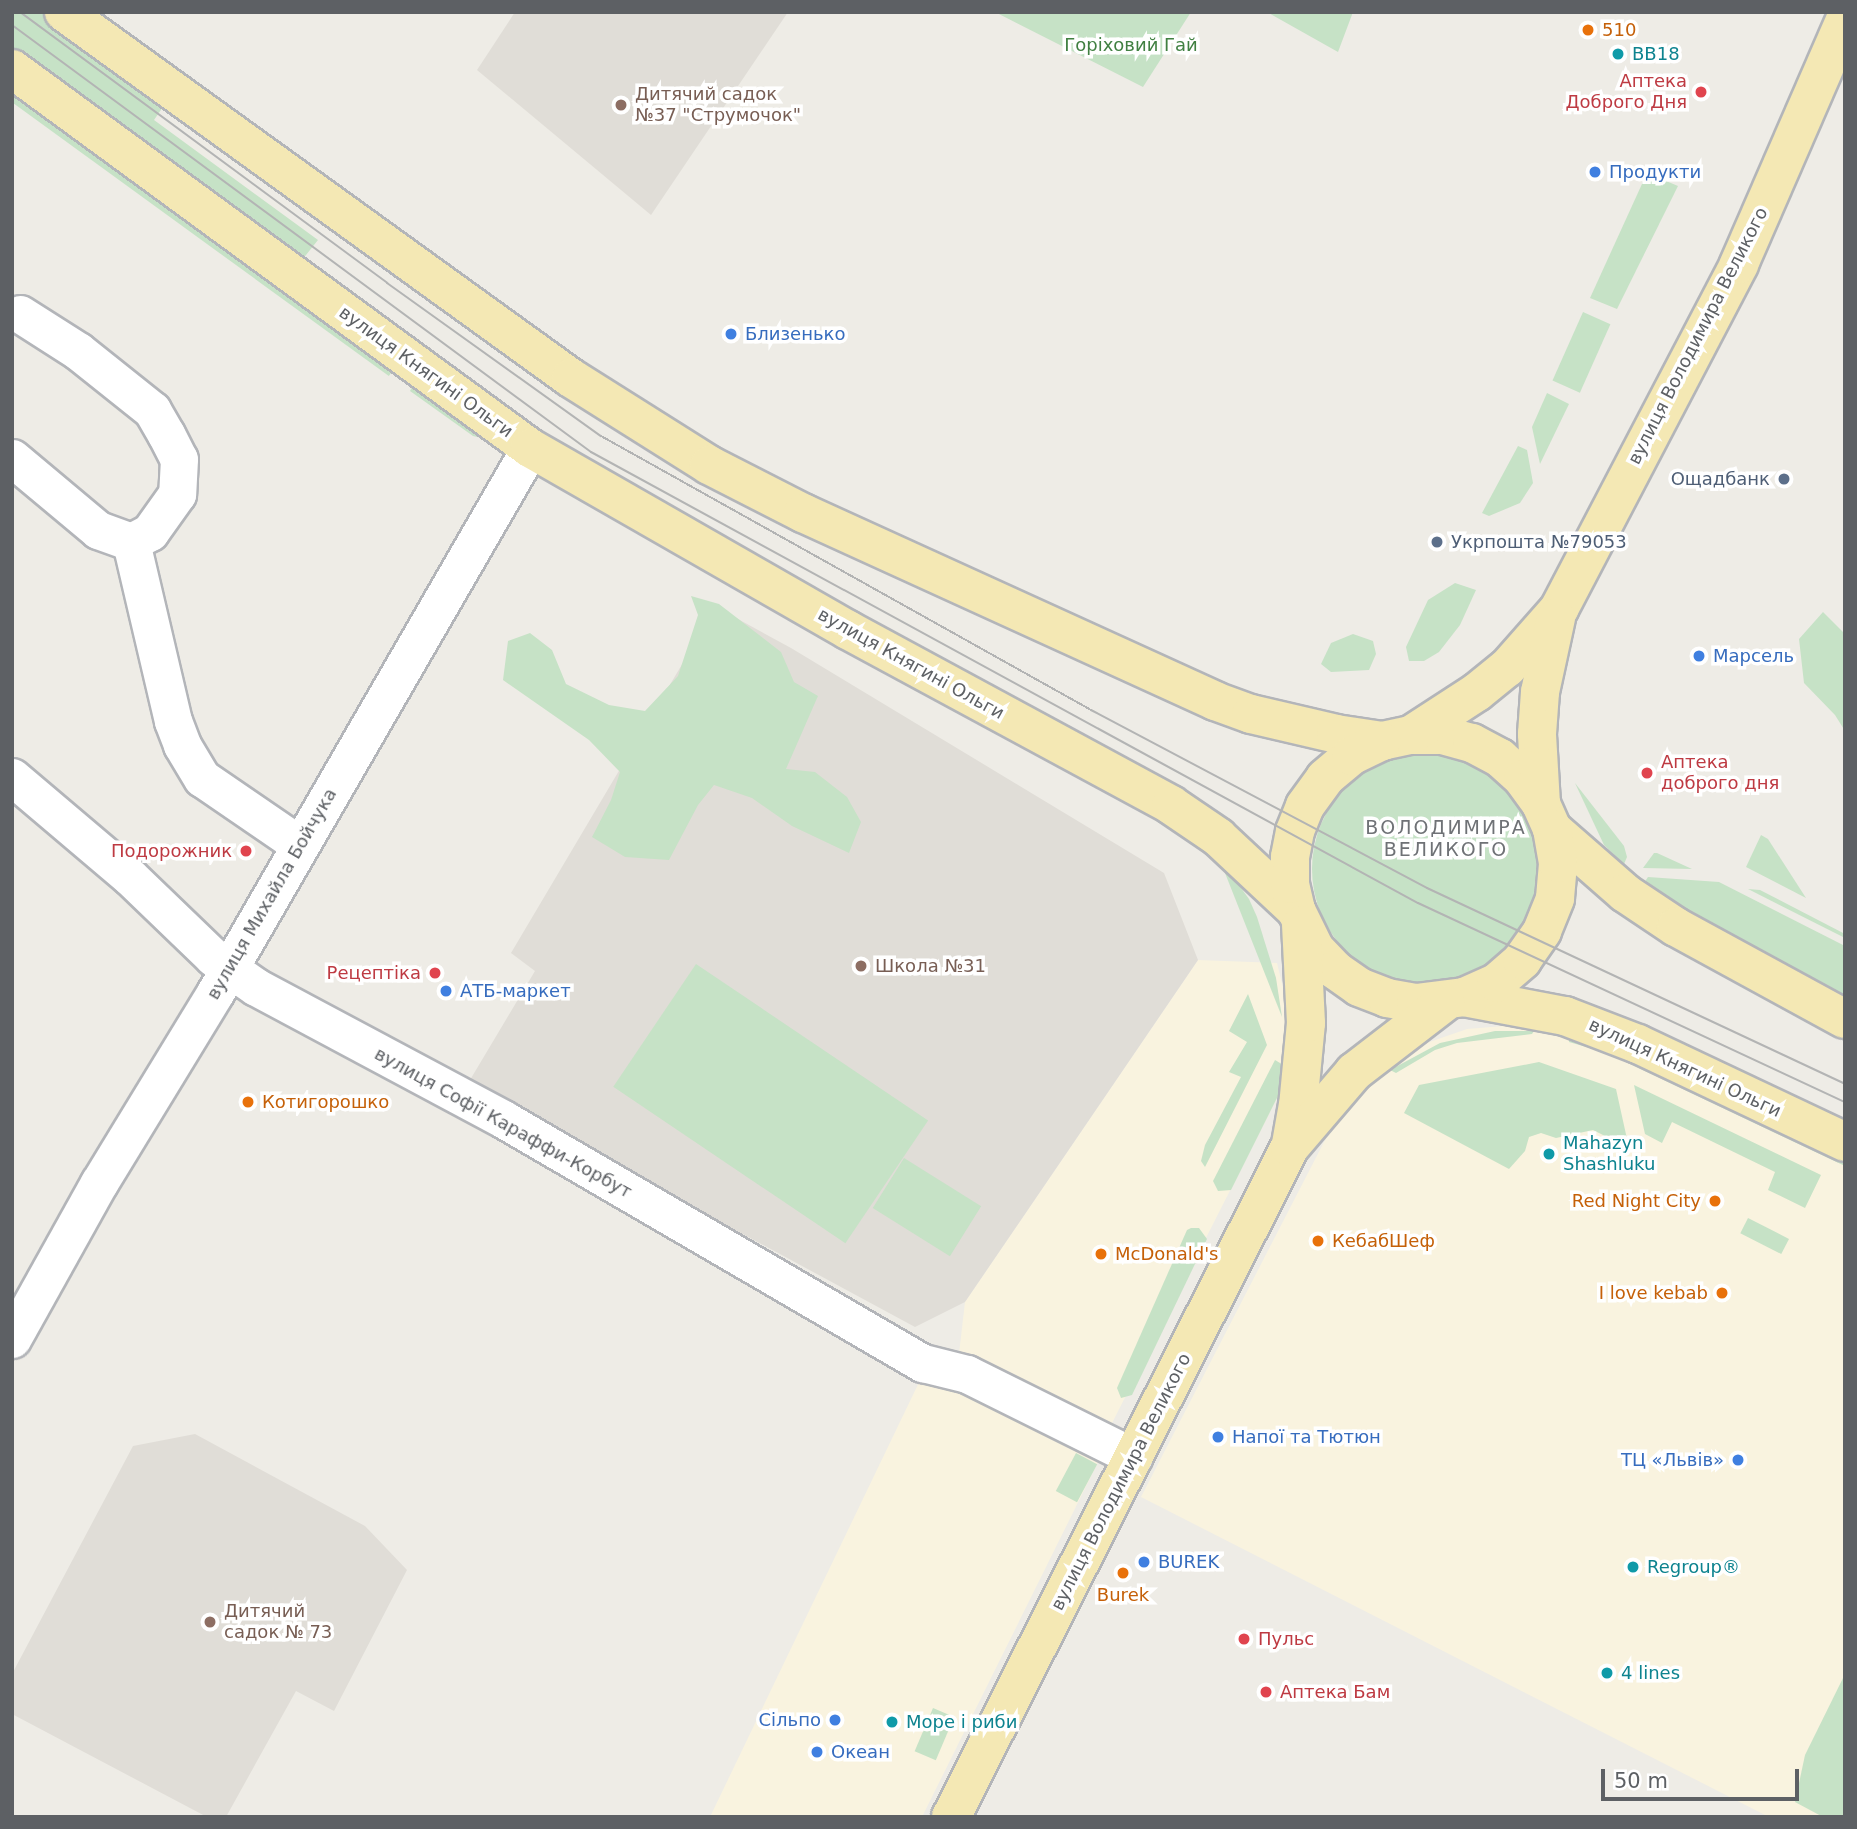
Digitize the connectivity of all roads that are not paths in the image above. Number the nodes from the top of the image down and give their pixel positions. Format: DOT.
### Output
graph roads {
  1 [pos="64,12"];
  2 [pos="1845,20"];
  3 [pos="12,69"];
  4 [pos="20,314"];
  5 [pos="530,448"];
  6 [pos="12,458"];
  7 [pos="131,542"];
  8 [pos="1559,610"];
  9 [pos="1397,738"];
  10 [pos="12,776"];
  11 [pos="1547,817"];
  12 [pos="300,845"];
  13 [pos="1298,917"];
  14 [pos="229,970"];
  15 [pos="1455,999"];
  16 [pos="1845,1019"];
  17 [pos="1845,1142"];
  18 [pos="1290,1147"];
  19 [pos="15,1328"];
  20 [pos="1133,1457"];
  21 [pos="951,1817"];
  1 -- 9 [label="main road"];
  2 -- 8 [label="main road, вулиця Володимира Великого"];
  3 -- 5 [label="main road, вулиця Княгині Ольги"];
  4 -- 7 [label="street"];
  5 -- 12 [label="street, вулиця Михайла Бойчука"];
  5 -- 13 [label="main road, вулиця Княгині Ольги"];
  6 -- 7 [label="street"];
  7 -- 12 [label="street"];
  8 -- 9 [label="main road, вулиця Володимира Великого"];
  8 -- 11 [label="main road, вулиця Володимира Великого"];
  9 -- 11 [label="main road"];
  9 -- 13 [label="main road, вулиця Володимира Великого"];
  10 -- 14 [label="street, вулиця Софії Караффи-Корбут"];
  11 -- 15 [label="main road, вулиця Володимира Великого"];
  11 -- 16 [label="main road"];
  12 -- 14 [label="street, вулиця Михайла Бойчука"];
  13 -- 15 [label="main road, вулиця Княгині Ольги"];
  13 -- 18 [label="main road, вулиця Володимира Великого"];
  14 -- 19 [label="street, вулиця Михайла Бойчука"];
  14 -- 20 [label="street, вулиця Софії Караффи-Корбут"];
  15 -- 17 [label="main road, вулиця Княгині Ольги"];
  15 -- 18 [label="main road, вулиця Володимира Великого"];
  18 -- 20 [label="main road, вулиця Володимира Великого"];
  20 -- 21 [label="main road, вулиця Володимира Великого"];
}
